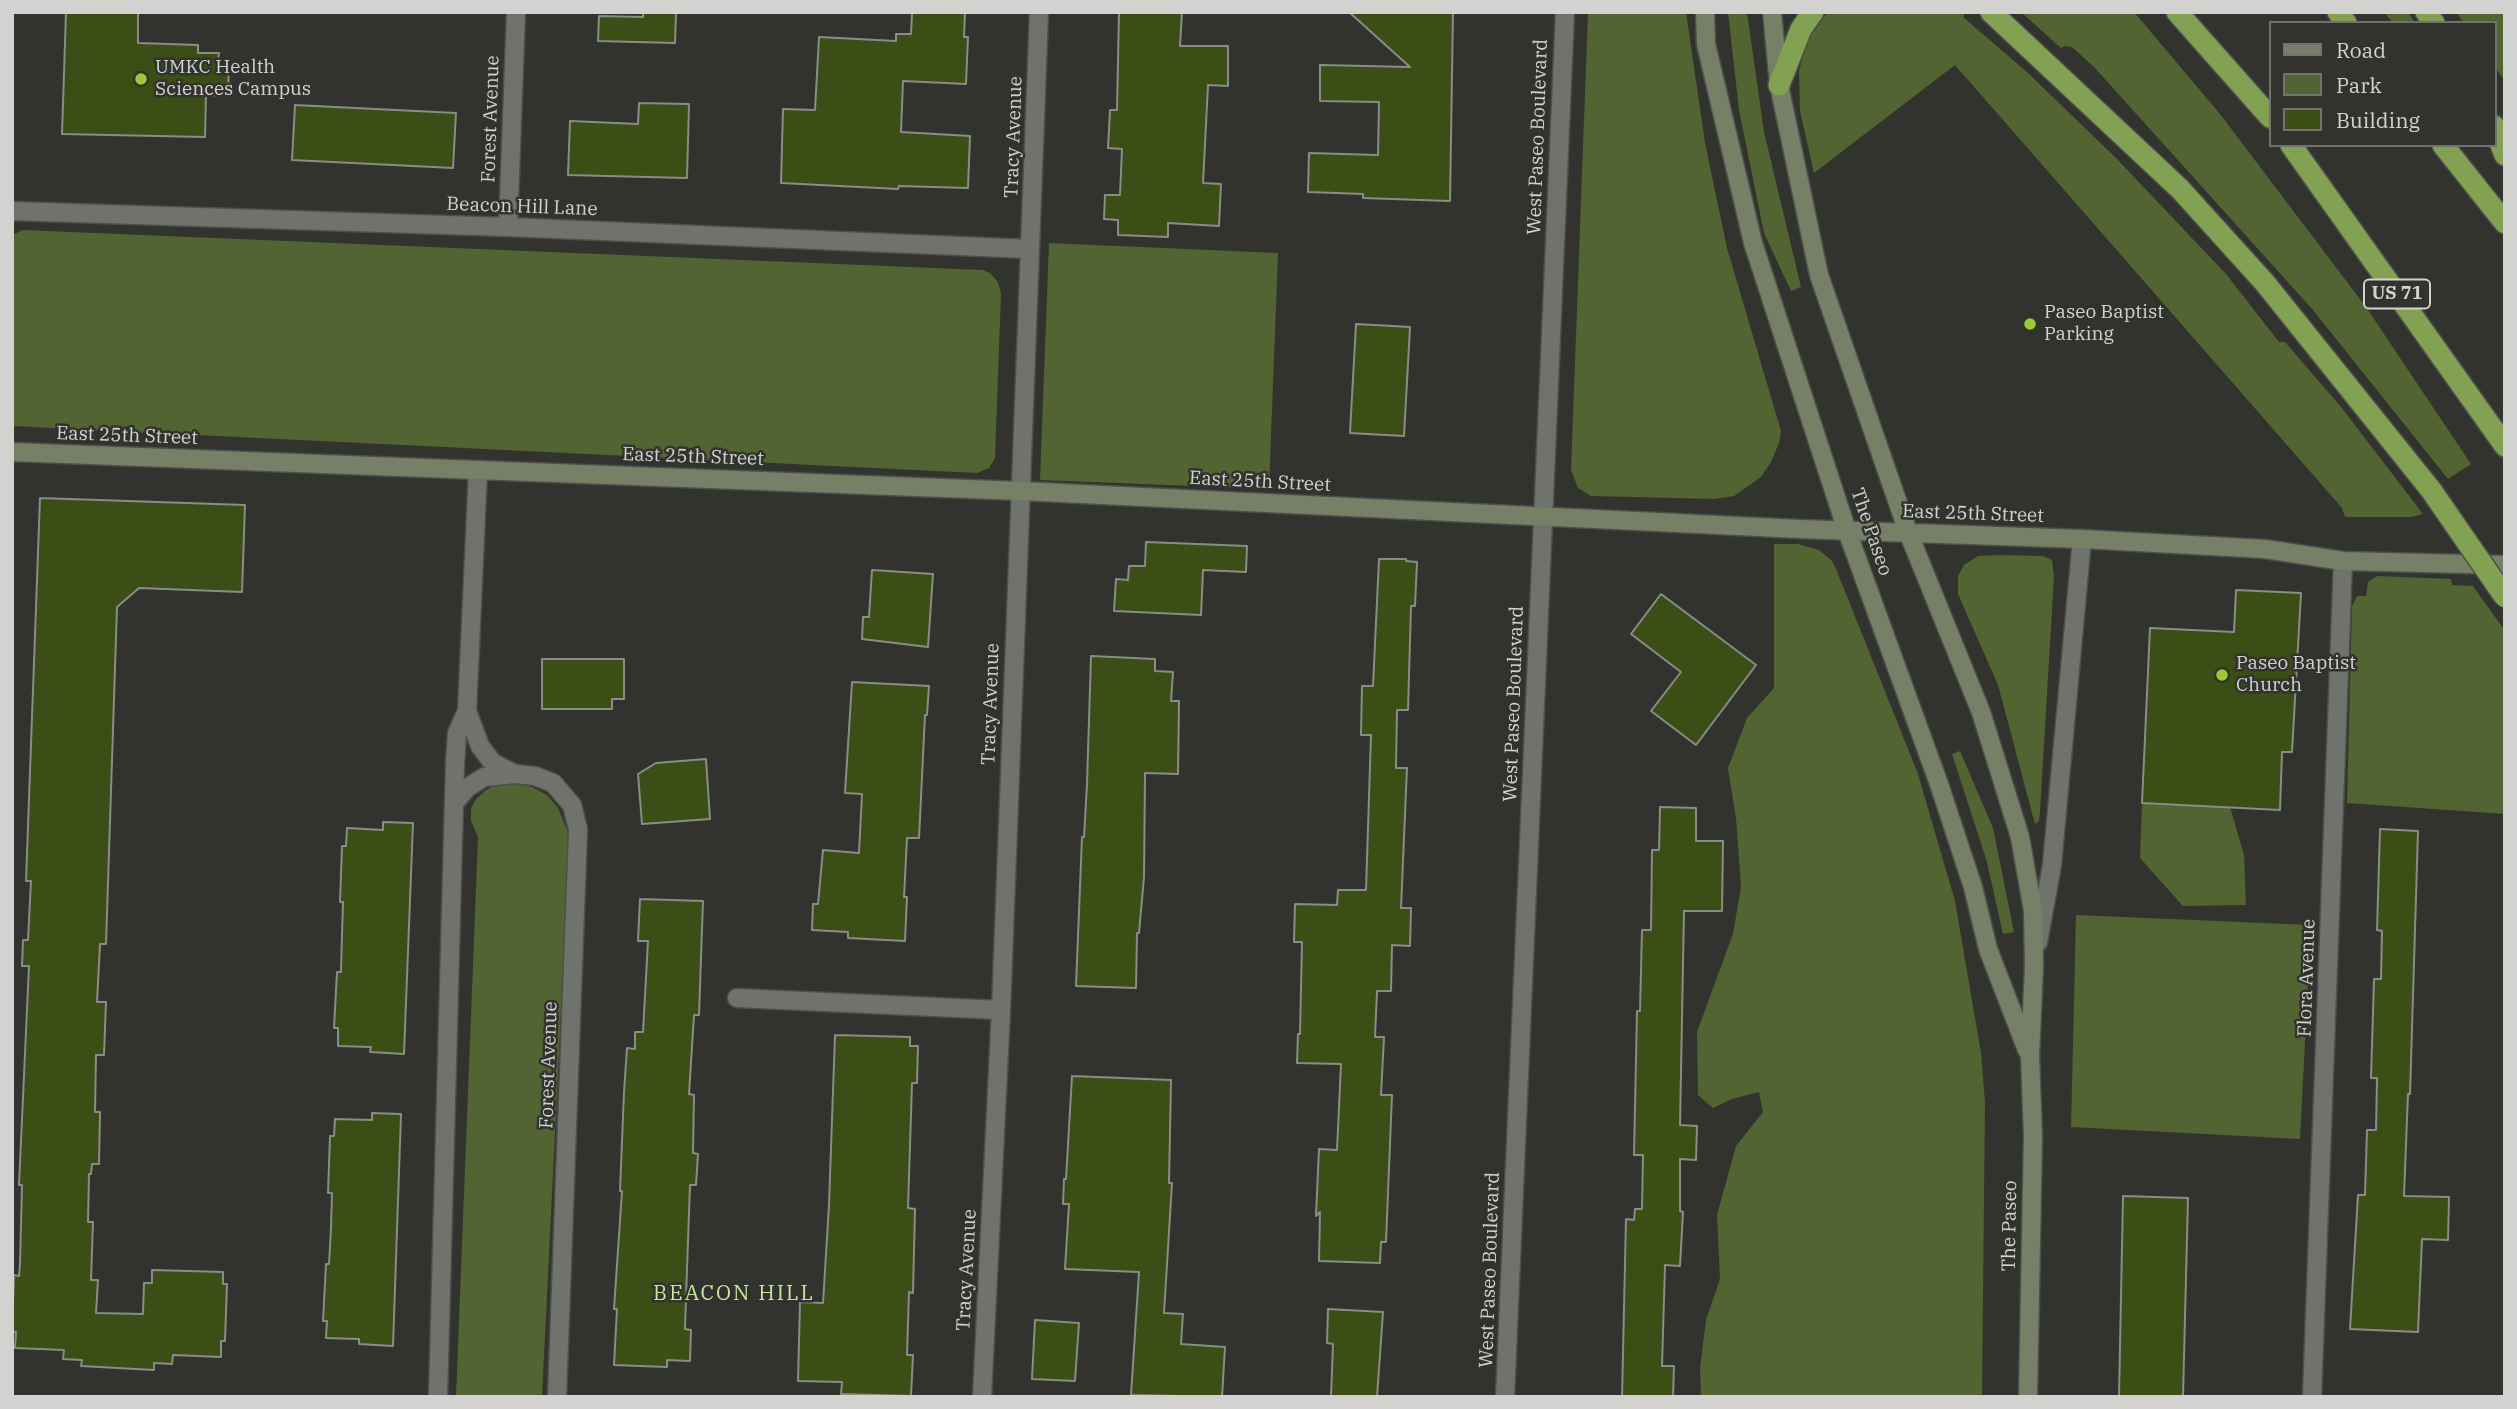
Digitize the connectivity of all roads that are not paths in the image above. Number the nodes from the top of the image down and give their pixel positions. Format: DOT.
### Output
graph roads {
  1 [pos="516,12"];
  2 [pos="1039,12"];
  3 [pos="1565,12"];
  4 [pos="1705,12"];
  5 [pos="1772,12"];
  6 [pos="1813,12"];
  7 [pos="1991,12"];
  8 [pos="2177,12"];
  9 [pos="1779,85"];
  10 [pos="2268,115"];
  11 [pos="2496,131"];
  12 [pos="2292,147"];
  13 [pos="2445,147"];
  14 [pos="2505,155"];
  15 [pos="12,211"];
  16 [pos="2505,223"];
  17 [pos="508,227"];
  18 [pos="1030,250"];
  19 [pos="2504,445"];
  20 [pos="12,453"];
  21 [pos="478,470"];
  22 [pos="1020,491"];
  23 [pos="1543,517"];
  24 [pos="1847,531"];
  25 [pos="1908,532"];
  26 [pos="2082,539"];
  27 [pos="2343,561"];
  28 [pos="2505,565"];
  29 [pos="2505,597"];
  30 [pos="467,711"];
  31 [pos="515,774"];
  32 [pos="454,803"];
  33 [pos="2034,966"];
  34 [pos="737,998"];
  35 [pos="1001,1010"];
  36 [pos="2030,1056"];
  37 [pos="438,1397"];
  38 [pos="557,1397"];
  39 [pos="982,1397"];
  40 [pos="1505,1397"];
  41 [pos="2028,1397"];
  42 [pos="2312,1397"];
  1 -- 17 [label="street, Forest Avenue"];
  2 -- 18 [label="street, Tracy Avenue"];
  3 -- 23 [label="street, West Paseo Boulevard"];
  4 -- 24 [label="main road, The Paseo"];
  5 -- 9 [label="main road, The Paseo"];
  6 -- 9 [label="highway"];
  7 -- 29 [label="highway, bridge"];
  8 -- 10 [label="highway"];
  9 -- 25 [label="main road, The Paseo"];
  11 -- 14 [label="highway"];
  12 -- 19 [label="highway, US 71"];
  13 -- 16 [label="highway"];
  15 -- 17 [label="street, Beacon Hill Lane"];
  17 -- 18 [label="street, Beacon Hill Lane"];
  18 -- 22 [label="street, Tracy Avenue"];
  20 -- 21 [label="main road, East 25th Street"];
  21 -- 22 [label="main road, East 25th Street"];
  21 -- 30 [label="street, Forest Avenue"];
  22 -- 23 [label="main road, East 25th Street"];
  22 -- 35 [label="street, Tracy Avenue"];
  23 -- 24 [label="main road, East 25th Street"];
  23 -- 40 [label="street, West Paseo Boulevard"];
  24 -- 25 [label="main road, East 25th Street"];
  24 -- 36 [label="main road, The Paseo"];
  25 -- 26 [label="main road, East 25th Street"];
  25 -- 33 [label="main road, The Paseo"];
  26 -- 27 [label="main road, East 25th Street"];
  26 -- 33 [label="street"];
  27 -- 28 [label="main road, East 25th Street"];
  27 -- 42 [label="street, Flora Avenue"];
  30 -- 31 [label="street, Forest Avenue"];
  30 -- 32 [label="street, Forest Avenue"];
  31 -- 32 [label="street, Forest Avenue"];
  31 -- 38 [label="street, Forest Avenue"];
  32 -- 37 [label="street, Forest Avenue"];
  33 -- 36 [label="main road, The Paseo"];
  34 -- 35 [label="street"];
  35 -- 39 [label="street, Tracy Avenue"];
  36 -- 41 [label="main road, The Paseo"];
}
